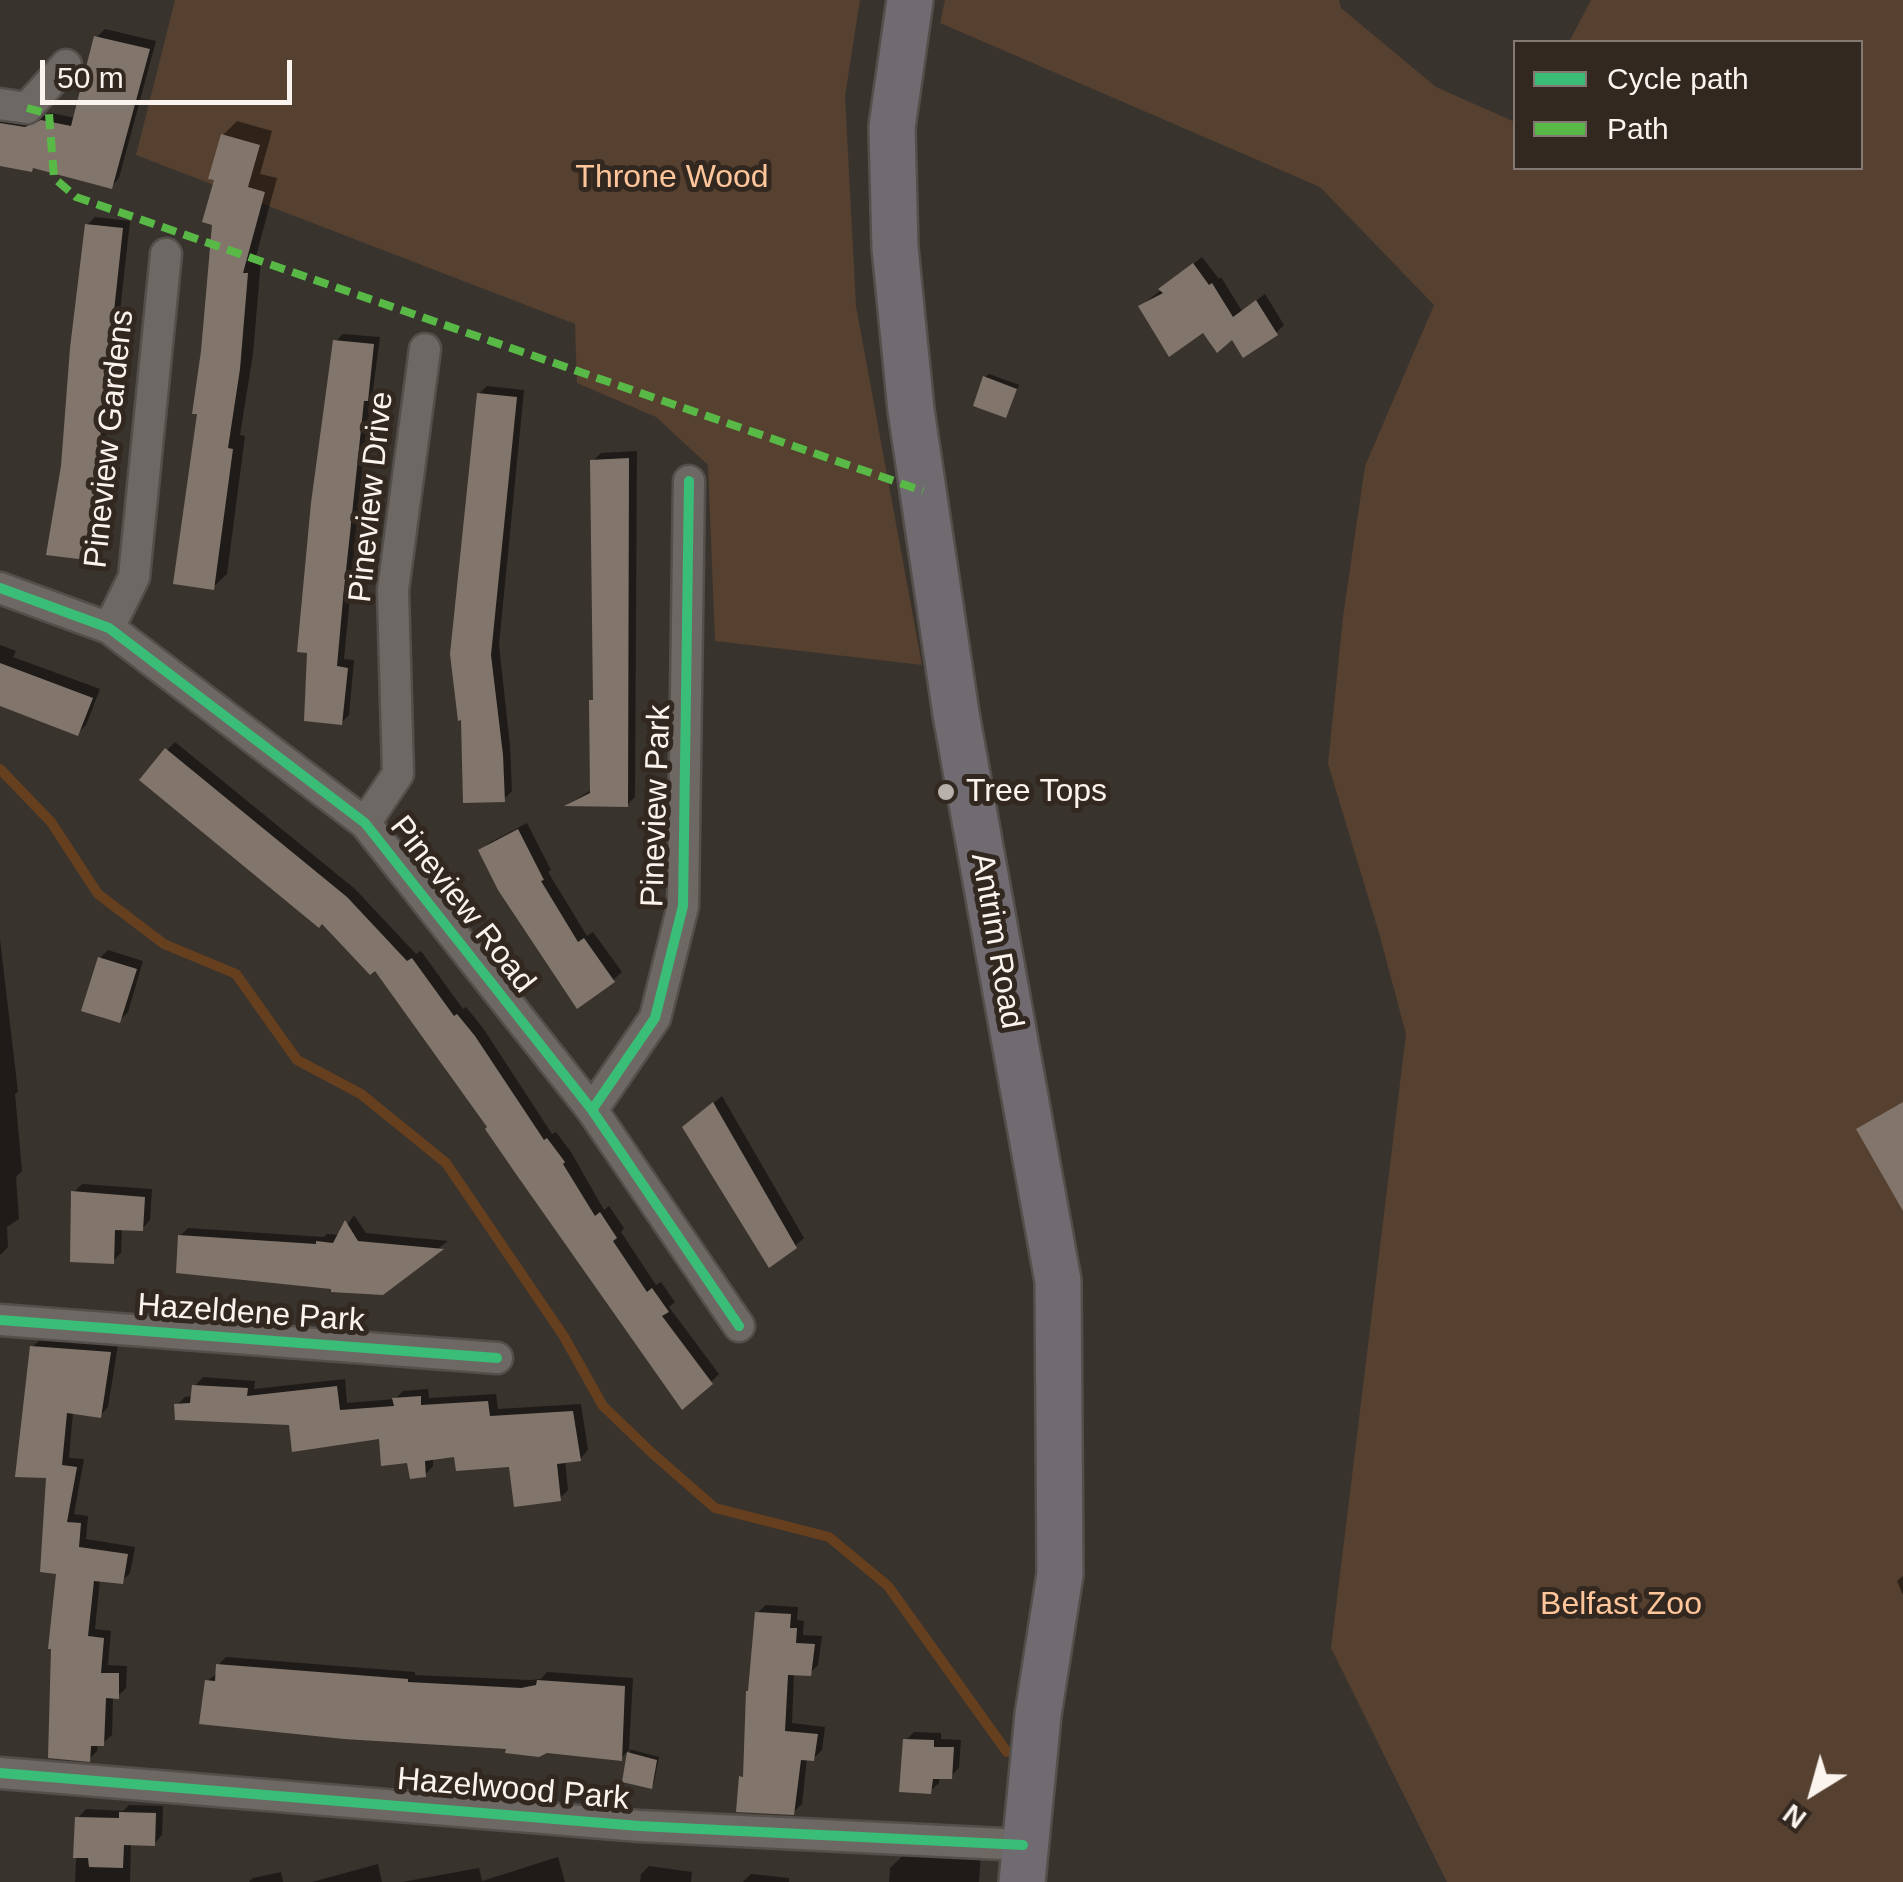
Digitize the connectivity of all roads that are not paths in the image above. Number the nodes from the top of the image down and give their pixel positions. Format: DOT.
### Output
graph roads {
  1 [pos="910,0"];
  2 [pos="66,64"];
  3 [pos="0,104"];
  4 [pos="166,254"];
  5 [pos="425,349"];
  6 [pos="689,481"];
  7 [pos="0,588"];
  8 [pos="109,628"];
  9 [pos="365,823"];
  10 [pos="592,1110"];
  11 [pos="0,1320"];
  12 [pos="739,1326"];
  13 [pos="497,1358"];
  14 [pos="0,1773"];
  15 [pos="1022,1863"];
  1 -- 15 [label="main road, Antrim Road"];
  2 -- 3 [label="street"];
  4 -- 8 [label="street, Pineview Gardens"];
  5 -- 9 [label="street, Pineview Drive"];
  6 -- 10 [label="street, Pineview Park"];
  7 -- 8 [label="street, Pineview Road"];
  8 -- 9 [label="street, Pineview Road"];
  9 -- 10 [label="street, Pineview Road"];
  10 -- 12 [label="street, Pineview Road"];
  11 -- 13 [label="street, Hazeldene Park"];
  14 -- 15 [label="street, Hazelwood Park"];
}
